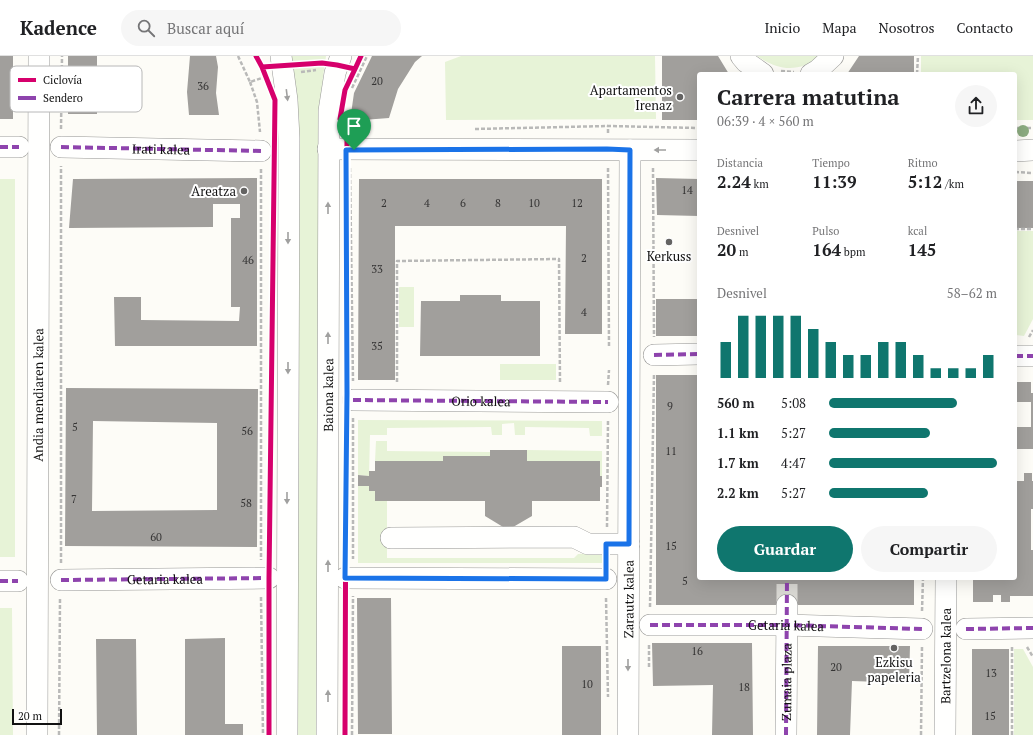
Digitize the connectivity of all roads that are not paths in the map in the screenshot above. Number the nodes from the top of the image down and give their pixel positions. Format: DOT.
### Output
graph roads {
  1 [pos="39,56"];
  2 [pos="741,56"];
  3 [pos="833,56"];
  4 [pos="282,61"];
  5 [pos="348,62"];
  6 [pos="39,66"];
  7 [pos="770,72"];
  8 [pos="806,72"];
  9 [pos="39,112"];
  10 [pos="61,147"];
  11 [pos="343,149"];
  12 [pos="630,150"];
  13 [pos="697,150"];
  14 [pos="1017,150"];
  15 [pos="1033,150"];
  16 [pos="261,151"];
  17 [pos="654,354"];
  18 [pos="697,354"];
  19 [pos="1017,356"];
  20 [pos="1033,356"];
  21 [pos="353,400"];
  22 [pos="608,402"];
  23 [pos="390,538"];
  24 [pos="629,544"];
  25 [pos="265,578"];
  26 [pos="345,578"];
  27 [pos="606,579"];
  28 [pos="61,580"];
  29 [pos="946,580"];
  30 [pos="786,615"];
  31 [pos="650,625"];
  32 [pos="1033,628"];
  33 [pos="922,629"];
  34 [pos="966,630"];
  35 [pos="37,735"];
  36 [pos="287,735"];
  37 [pos="328,735"];
  38 [pos="628,735"];
  39 [pos="786,735"];
  40 [pos="945,735"];
  1 -- 6 [label="street, Andia mendiaren kalea"];
  2 -- 7 [label="street"];
  3 -- 8 [label="street"];
  4 -- 36 [label="street, one-way"];
  5 -- 11 [label="street, Baiona kalea"];
  9 -- 35 [label="street, Andia mendiaren kalea"];
  10 -- 16 [label="street, Irati kalea"];
  11 -- 12 [label="street"];
  37 -- 11 [label="street, Baiona kalea, one-way"];
  13 -- 12 [label="street, one-way"];
  12 -- 24 [label="street, Zarautz kalea"];
  14 -- 15 [label="street"];
  17 -- 18 [label="street"];
  19 -- 20 [label="street"];
  21 -- 22 [label="street, Orio kalea"];
  23 -- 24 [label="street"];
  24 -- 38 [label="street, Zarautz kalea, one-way"];
  25 -- 28 [label="street, Getaria kalea"];
  26 -- 27 [label="street"];
  29 -- 40 [label="street, Bartzelona kalea"];
  30 -- 31 [label="street, Getaria kalea"];
  30 -- 33 [label="street, Getaria kalea"];
  30 -- 39 [label="street, Zumaia plaza"];
  32 -- 34 [label="street"];
}
